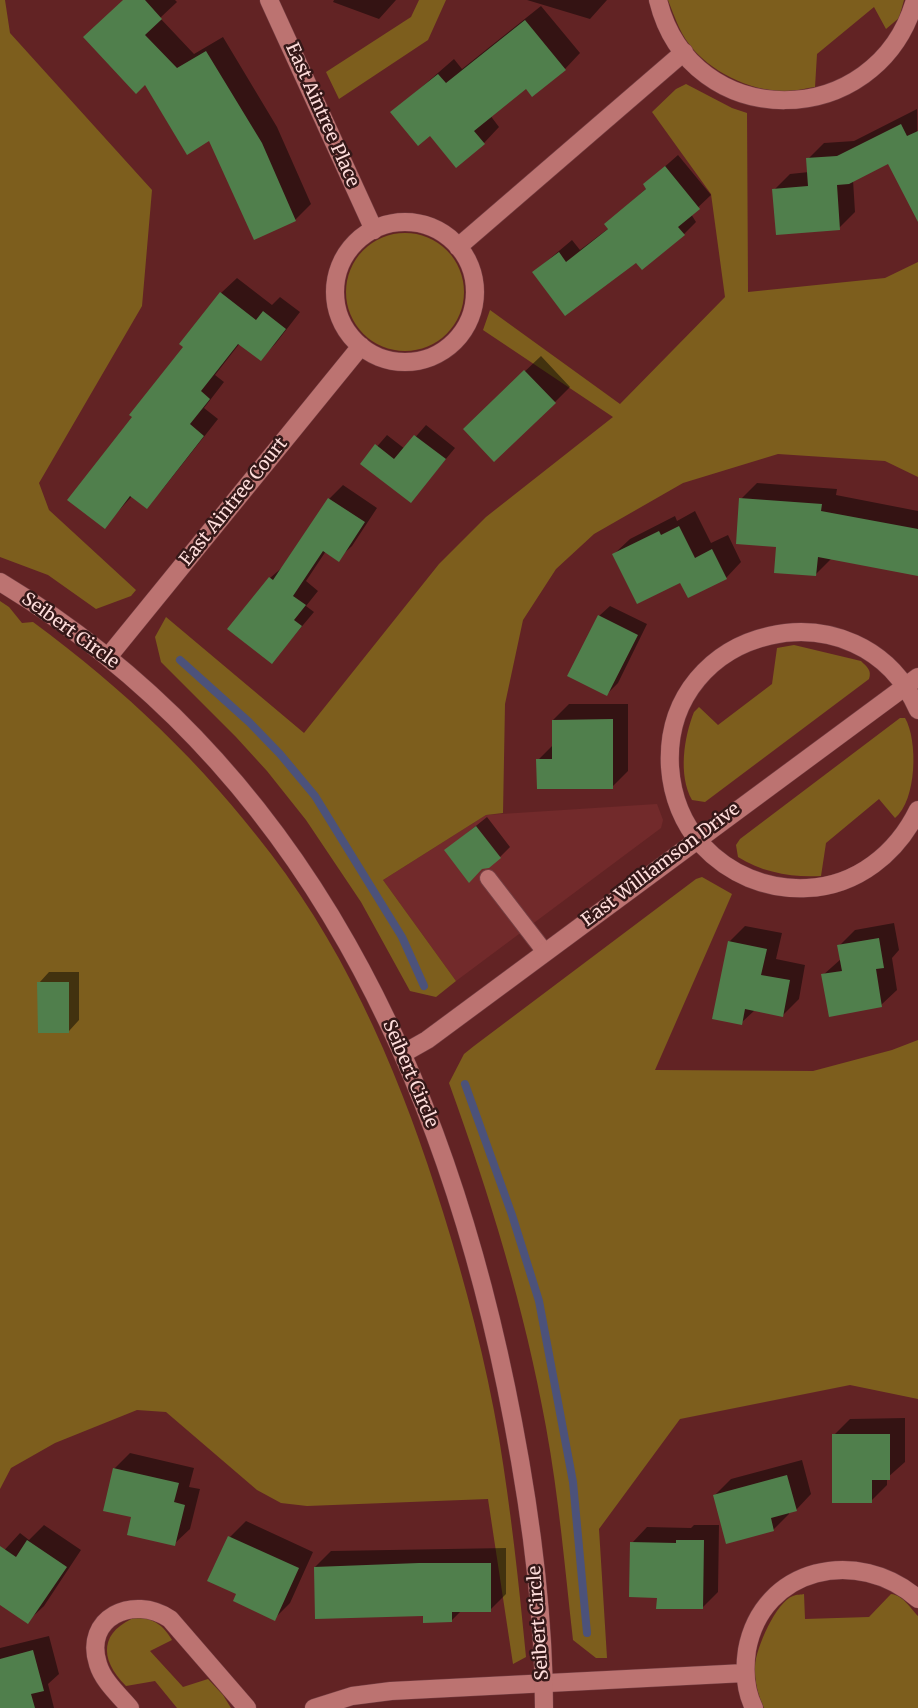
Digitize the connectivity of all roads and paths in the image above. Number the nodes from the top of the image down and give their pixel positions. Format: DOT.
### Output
graph roads {
  1 [pos="269,0"];
  2 [pos="658,0"];
  3 [pos="915,0"];
  4 [pos="684,52"];
  5 [pos="374,230"];
  6 [pos="458,247"];
  7 [pos="361,346"];
  8 [pos="0,582"];
  9 [pos="108,657"];
  10 [pos="911,681"];
  11 [pos="918,710"];
  12 [pos="918,810"];
  13 [pos="697,839"];
  14 [pos="488,878"];
  15 [pos="545,952"];
  16 [pos="404,1053"];
  17 [pos="918,1599"];
  18 [pos="745,1673"];
  19 [pos="543,1684"];
  20 [pos="130,1708"];
  21 [pos="247,1708"];
  22 [pos="314,1708"];
  23 [pos="544,1708"];
  24 [pos="754,1708"];
  1 -- 5 [label="street, East Aintree Place"];
  2 -- 4 [label="street"];
  3 -- 4 [label="street"];
  4 -- 6 [label="street"];
  5 -- 6 [label="street"];
  5 -- 7 [label="street"];
  6 -- 7 [label="street"];
  7 -- 9 [label="street, East Aintree Court"];
  8 -- 9 [label="street, Seibert Circle"];
  9 -- 16 [label="street, Seibert Circle"];
  10 -- 11 [label="street"];
  10 -- 13 [label="street, East Williamson Drive"];
  10 -- 13 [label="street"];
  12 -- 13 [label="street"];
  13 -- 15 [label="street, East Williamson Drive"];
  14 -- 15 [label="lane"];
  15 -- 16 [label="street, East Williamson Drive"];
  16 -- 19 [label="street, Seibert Circle"];
  17 -- 18 [label="street"];
  18 -- 19 [label="street"];
  18 -- 24 [label="street"];
  19 -- 22 [label="street"];
  19 -- 23 [label="street, Seibert Circle"];
  20 -- 21 [label="street"];
}
